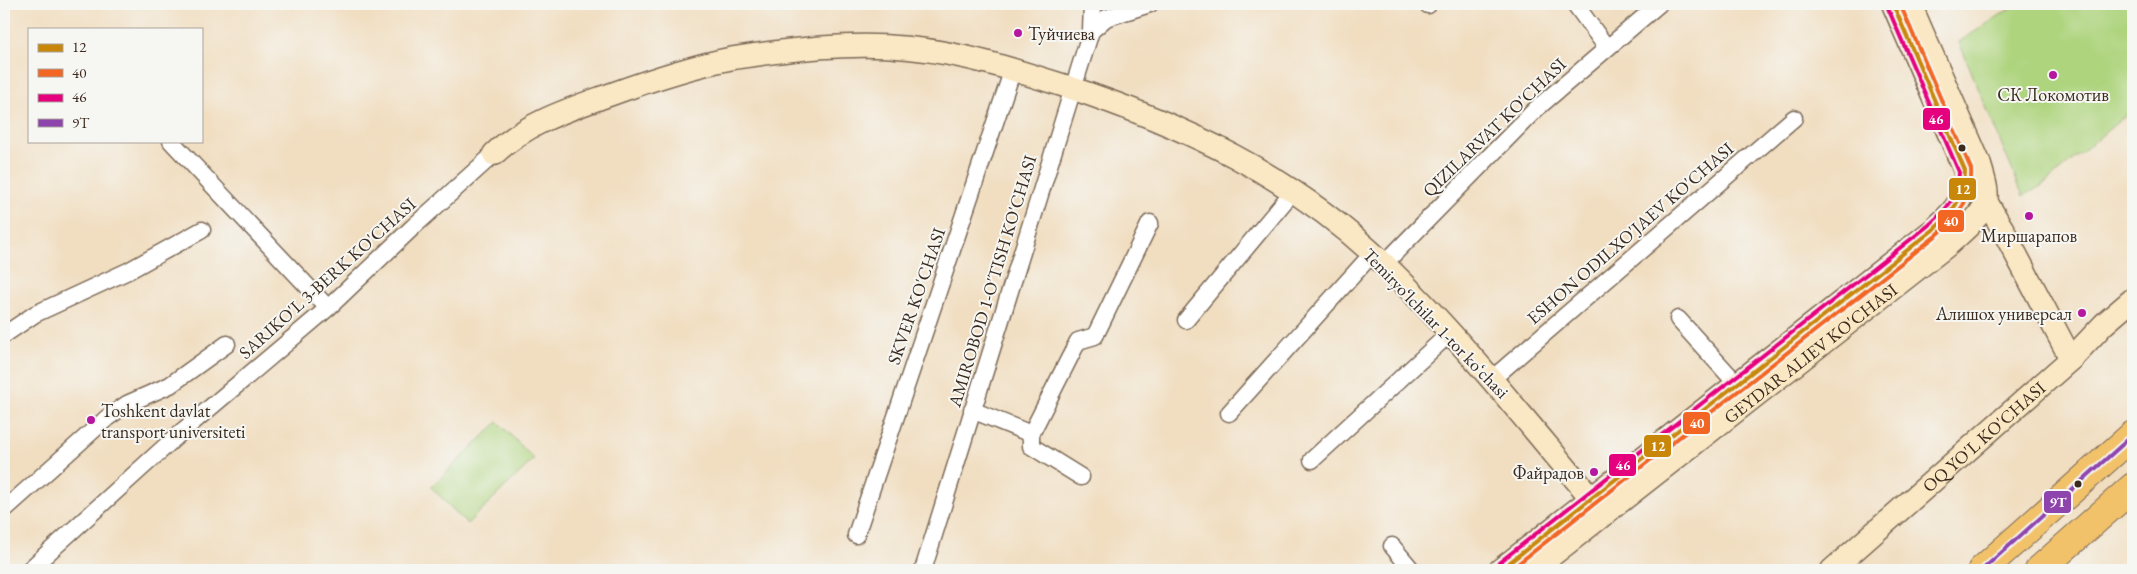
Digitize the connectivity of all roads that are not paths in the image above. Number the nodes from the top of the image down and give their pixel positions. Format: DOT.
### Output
graph roads {
  1 [pos="1092,4"];
  2 [pos="1150,4"];
  3 [pos="1575,4"];
  4 [pos="1659,4"];
  5 [pos="1893,4"];
  6 [pos="1910,4"];
  7 [pos="1091,31"];
  8 [pos="1607,48"];
  9 [pos="1014,69"];
  10 [pos="1073,88"];
  11 [pos="1794,118"];
  12 [pos="172,142"];
  13 [pos="494,154"];
  14 [pos="1965,171"];
  15 [pos="1294,190"];
  16 [pos="1986,201"];
  17 [pos="1150,223"];
  18 [pos="202,230"];
  19 [pos="1378,259"];
  20 [pos="2133,299"];
  21 [pos="328,308"];
  22 [pos="1678,319"];
  23 [pos="1186,320"];
  24 [pos="1830,324"];
  25 [pos="1450,333"];
  26 [pos="4,334"];
  27 [pos="227,344"];
  28 [pos="2071,360"];
  29 [pos="1492,379"];
  30 [pos="1737,384"];
  31 [pos="972,410"];
  32 [pos="1229,413"];
  33 [pos="1031,434"];
  34 [pos="2133,435"];
  35 [pos="1312,460"];
  36 [pos="2104,462"];
  37 [pos="1081,477"];
  38 [pos="2132,490"];
  39 [pos="1598,506"];
  40 [pos="4,510"];
  41 [pos="856,535"];
  42 [pos="1392,546"];
  43 [pos="29,570"];
  44 [pos="923,570"];
  45 [pos="1412,570"];
  46 [pos="1500,570"];
  47 [pos="1533,570"];
  48 [pos="1832,570"];
  49 [pos="1982,570"];
  50 [pos="2039,570"];
  1 -- 7 [label="street, AMIROBOD 1-O'TISH KO'CHASI"];
  2 -- 7 [label="street"];
  3 -- 8 [label="street"];
  4 -- 8 [label="street, QIZILARVAT KO'CHASI"];
  5 -- 14 [label="street, GEYDAR ALIEV KO'CHASI"];
  6 -- 16 [label="street, GEYDAR ALIEV KO'CHASI"];
  7 -- 10 [label="street, AMIROBOD 1-O'TISH KO'CHASI"];
  8 -- 19 [label="street, QIZILARVAT KO'CHASI"];
  9 -- 10 [label="street, Temiryo‘lchilar 1-tor koʻchasi"];
  9 -- 13 [label="street, Temiryo‘lchilar 1-tor koʻchasi"];
  9 -- 41 [label="street, SKVER KO'CHASI"];
  10 -- 15 [label="street, Temiryo‘lchilar 1-tor koʻchasi"];
  10 -- 31 [label="street, AMIROBOD 1-O'TISH KO'CHASI"];
  11 -- 29 [label="street, ESHON ODILXO'JAEV KO'CHASI"];
  12 -- 21 [label="street"];
  13 -- 21 [label="street, SARIKO'L 3-BERK KO'CHASI"];
  14 -- 16 [label="street, GEYDAR ALIEV KO'CHASI"];
  14 -- 24 [label="street, GEYDAR ALIEV KO'CHASI"];
  15 -- 19 [label="street, Temiryo‘lchilar 1-tor koʻchasi"];
  15 -- 23 [label="street"];
  16 -- 24 [label="street, GEYDAR ALIEV KO'CHASI"];
  16 -- 28 [label="street, GEYDAR ALIEV KO'CHASI"];
  17 -- 33 [label="street"];
  18 -- 26 [label="street"];
  19 -- 25 [label="street, Temiryo‘lchilar 1-tor koʻchasi"];
  19 -- 32 [label="street, QIZILARVAT KO'CHASI"];
  20 -- 28 [label="street, OQ YO'L KO'CHASI"];
  21 -- 43 [label="street, SARIKO'L 3-BERK KO'CHASI"];
  22 -- 30 [label="street"];
  24 -- 30 [label="street, GEYDAR ALIEV KO'CHASI"];
  24 -- 39 [label="street, GEYDAR ALIEV KO'CHASI"];
  25 -- 29 [label="street, Temiryo‘lchilar 1-tor koʻchasi"];
  25 -- 35 [label="street"];
  27 -- 40 [label="street"];
  28 -- 48 [label="street, OQ YO'L KO'CHASI"];
  29 -- 39 [label="street, Temiryo‘lchilar 1-tor koʻchasi"];
  30 -- 39 [label="street, GEYDAR ALIEV KO'CHASI"];
  31 -- 33 [label="street"];
  31 -- 44 [label="street, AMIROBOD 1-O'TISH KO'CHASI"];
  33 -- 37 [label="street"];
  34 -- 36 [label="highway"];
  36 -- 38 [label="highway"];
  36 -- 49 [label="highway"];
  38 -- 50 [label="highway"];
  39 -- 46 [label="street, GEYDAR ALIEV KO'CHASI"];
  39 -- 47 [label="street, GEYDAR ALIEV KO'CHASI"];
  42 -- 45 [label="street"];
}
